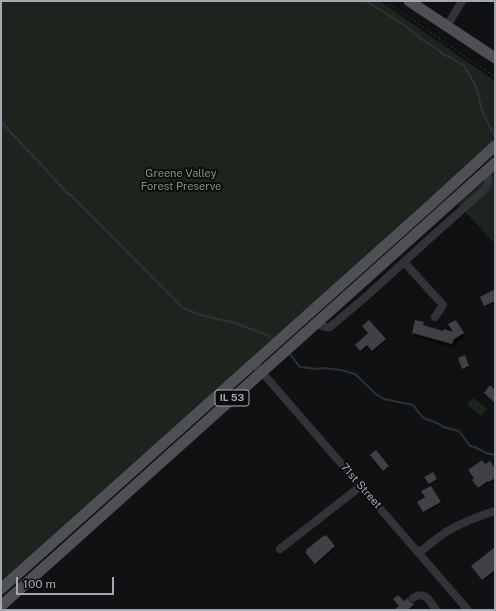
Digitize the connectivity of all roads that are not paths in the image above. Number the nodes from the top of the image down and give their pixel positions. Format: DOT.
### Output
graph roads {
  1 [pos="409,1"];
  2 [pos="462,1"];
  3 [pos="447,26"];
  4 [pos="495,58"];
  5 [pos="495,146"];
  6 [pos="495,163"];
  7 [pos="486,171"];
  8 [pos="404,262"];
  9 [pos="434,317"];
  10 [pos="316,323"];
  11 [pos="254,363"];
  12 [pos="262,372"];
  13 [pos="361,486"];
  14 [pos="495,511"];
  15 [pos="280,549"];
  16 [pos="418,552"];
  17 [pos="1,589"];
  18 [pos="413,598"];
  19 [pos="1,606"];
  20 [pos="436,610"];
  21 [pos="468,610"];
  1 -- 3 [label="main road"];
  2 -- 3 [label="street"];
  3 -- 4 [label="main road"];
  5 -- 11 [label="main road, IL 53"];
  6 -- 7 [label="main road, IL 53"];
  7 -- 8 [label="street"];
  7 -- 10 [label="main road, IL 53"];
  8 -- 9 [label="street"];
  8 -- 10 [label="street"];
  10 -- 12 [label="main road, IL 53"];
  11 -- 12 [label="street, 71st Street"];
  11 -- 17 [label="main road, IL 53"];
  12 -- 13 [label="street, 71st Street"];
  12 -- 19 [label="main road, IL 53"];
  13 -- 15 [label="street"];
  13 -- 16 [label="street, 71st Street"];
  14 -- 16 [label="street"];
  16 -- 21 [label="street, 71st Street"];
  18 -- 20 [label="street"];
}
